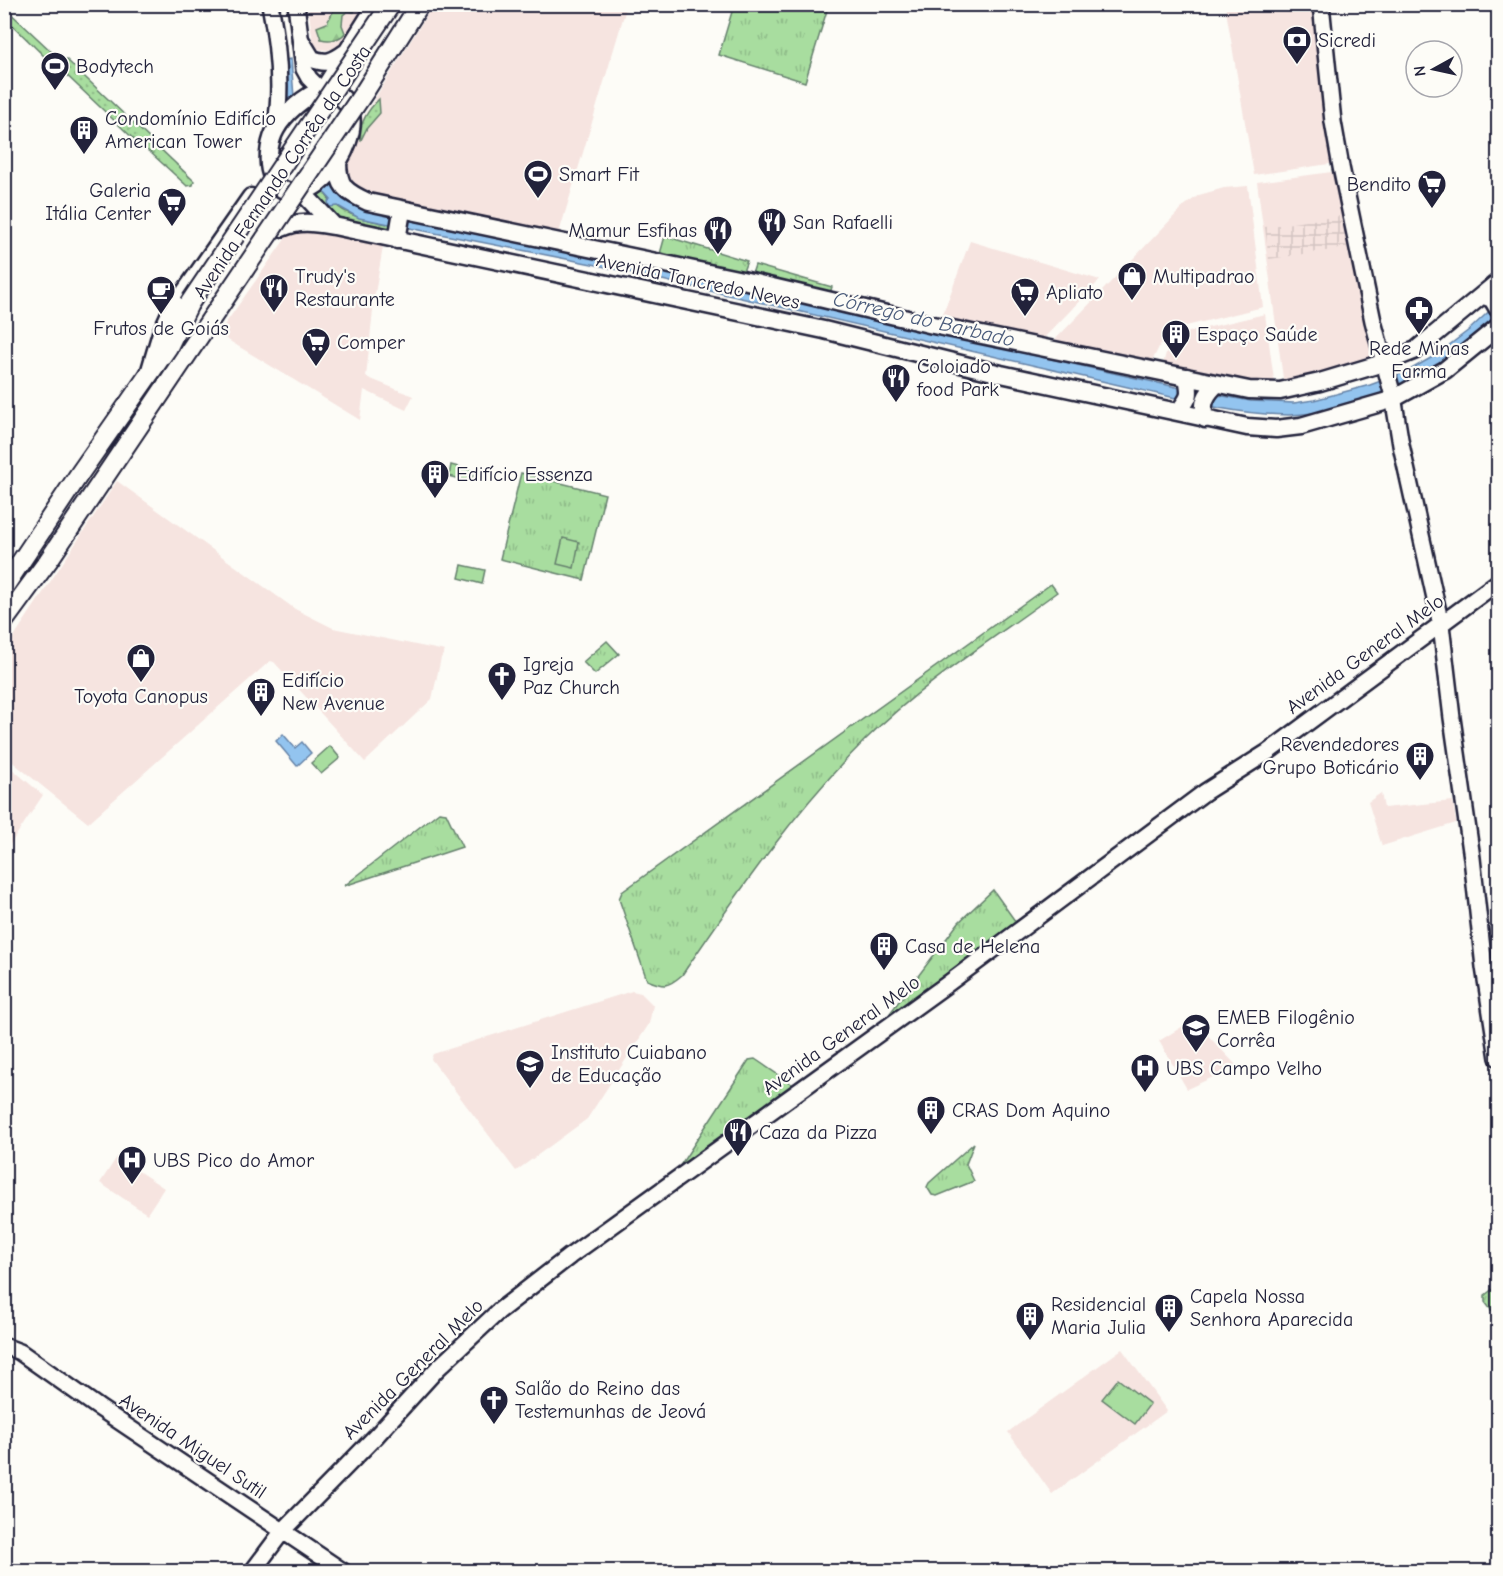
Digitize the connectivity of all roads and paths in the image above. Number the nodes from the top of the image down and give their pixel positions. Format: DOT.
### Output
graph roads {
  1 [pos="270,4"];
  2 [pos="296,4"];
  3 [pos="377,4"];
  4 [pos="391,4"];
  5 [pos="420,4"];
  6 [pos="430,4"];
  7 [pos="1321,4"];
  8 [pos="301,41"];
  9 [pos="346,52"];
  10 [pos="322,90"];
  11 [pos="280,124"];
  12 [pos="352,128"];
  13 [pos="268,164"];
  14 [pos="334,167"];
  15 [pos="307,190"];
  16 [pos="402,213"];
  17 [pos="334,226"];
  18 [pos="282,228"];
  19 [pos="398,237"];
  20 [pos="1498,282"];
  21 [pos="1491,301"];
  22 [pos="1498,327"];
  23 [pos="179,363"];
  24 [pos="1382,368"];
  25 [pos="1187,377"];
  26 [pos="147,378"];
  27 [pos="1390,399"];
  28 [pos="1198,402"];
  29 [pos="1498,582"];
  30 [pos="4,587"];
  31 [pos="4,621"];
  32 [pos="1441,625"];
  33 [pos="1498,1058"];
  34 [pos="4,1334"];
  35 [pos="4,1346"];
  36 [pos="20,1352"];
  37 [pos="282,1532"];
  38 [pos="252,1572"];
  39 [pos="344,1572"];
  1 -- 11 [label="main road"];
  2 -- 8 [label="main road"];
  3 -- 9 [label="main road, Avenida Fernando Corrêa da Costa"];
  4 -- 26 [label="highway, Avenida Fernando Corrêa da Costa, bridge"];
  5 -- 23 [label="highway, Avenida Fernando Corrêa da Costa, bridge"];
  6 -- 12 [label="main road, Avenida Fernando Corrêa da Costa"];
  7 -- 24 [label="main road"];
  8 -- 9 [label="main road"];
  8 -- 10 [label="main road"];
  9 -- 10 [label="main road, Avenida Fernando Corrêa da Costa"];
  10 -- 11 [label="main road"];
  10 -- 12 [label="main road"];
  11 -- 13 [label="main road"];
  12 -- 14 [label="main road"];
  13 -- 15 [label="main road"];
  13 -- 26 [label="main road, Avenida Fernando Corrêa da Costa"];
  14 -- 15 [label="main road"];
  14 -- 16 [label="main road, Avenida Tancredo Neves"];
  15 -- 17 [label="main road"];
  15 -- 18 [label="main road, Avenida Fernando Corrêa da Costa"];
  16 -- 19 [label="main road"];
  16 -- 25 [label="main road, Avenida Tancredo Neves"];
  17 -- 18 [label="main road, Avenida Tancredo Neves"];
  17 -- 19 [label="main road, Avenida Tancredo Neves"];
  18 -- 23 [label="main road, Avenida Fernando Corrêa da Costa"];
  19 -- 28 [label="main road, Avenida Tancredo Neves"];
  20 -- 21 [label="main road, Avenida Tancredo Neves"];
  21 -- 24 [label="main road, Avenida Tancredo Neves"];
  22 -- 27 [label="main road, Avenida Tancredo Neves"];
  23 -- 31 [label="highway, Avenida Fernando Corrêa da Costa"];
  24 -- 27 [label="main road"];
  24 -- 28 [label="main road, Avenida Tancredo Neves"];
  25 -- 28 [label="main road"];
  25 -- 28 [label="main road, Avenida Tancredo Neves"];
  26 -- 30 [label="highway, Avenida Fernando Corrêa da Costa"];
  27 -- 28 [label="main road, Avenida Tancredo Neves"];
  27 -- 32 [label="main road"];
  29 -- 32 [label="main road, Avenida General Melo"];
  32 -- 33 [label="main road"];
  32 -- 37 [label="main road, Avenida General Melo"];
  34 -- 36 [label="main road, Avenida Miguel Sutil"];
  35 -- 36 [label="main road, Avenida Miguel Sutil"];
  36 -- 37 [label="main road, Avenida Miguel Sutil"];
  37 -- 38 [label="main road, Avenida General Melo"];
  37 -- 39 [label="main road, Avenida Miguel Sutil"];
}
